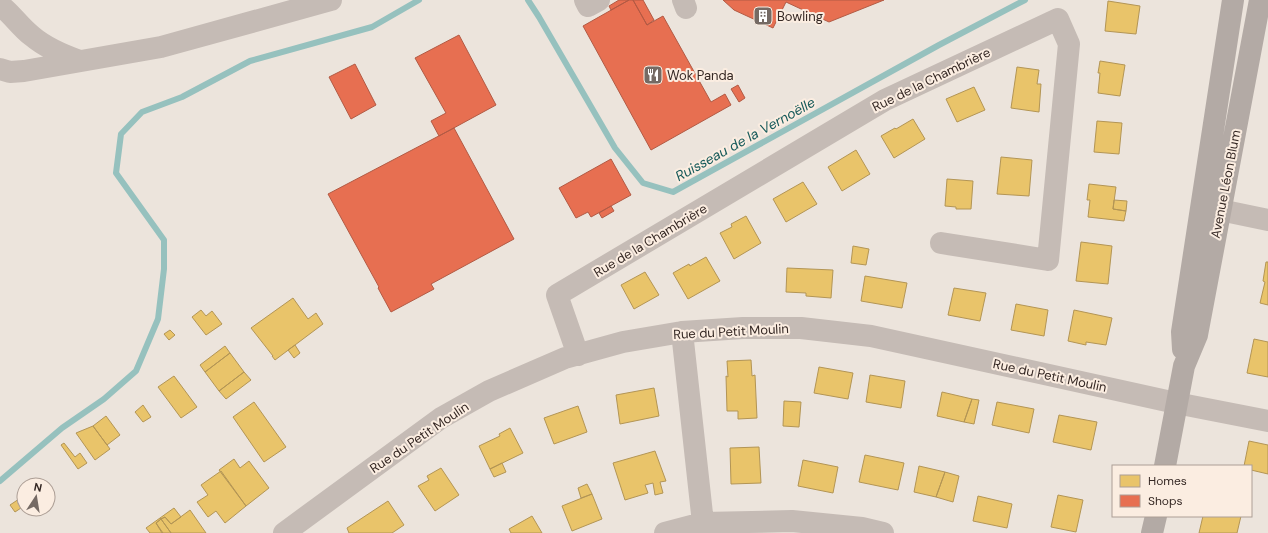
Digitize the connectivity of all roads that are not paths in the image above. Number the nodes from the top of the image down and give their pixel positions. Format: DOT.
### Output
graph roads {
  1 [pos="331,0"];
  2 [pos="585,0"];
  3 [pos="598,0"];
  4 [pos="1233,0"];
  5 [pos="1260,0"];
  6 [pos="0,5"];
  7 [pos="80,61"];
  8 [pos="0,69"];
  9 [pos="1220,210"];
  10 [pos="1268,220"];
  11 [pos="941,243"];
  12 [pos="682,332"];
  13 [pos="578,355"];
  14 [pos="1184,366"];
  15 [pos="1176,403"];
  16 [pos="1268,421"];
  17 [pos="1165,465"];
  18 [pos="1156,517"];
  19 [pos="703,523"];
  20 [pos="284,533"];
  21 [pos="665,533"];
  22 [pos="883,533"];
  23 [pos="1152,533"];
  1 -- 7 [label="street"];
  2 -- 3 [label="street"];
  4 -- 14 [label="main road, Avenue Léon Blum"];
  5 -- 9 [label="main road, Avenue Léon Blum"];
  6 -- 7 [label="street"];
  7 -- 8 [label="street"];
  9 -- 10 [label="street"];
  9 -- 14 [label="main road, Avenue Léon Blum"];
  11 -- 13 [label="street, Rue de la Chambrière"];
  12 -- 13 [label="street, Rue du Petit Moulin"];
  12 -- 15 [label="street, Rue du Petit Moulin"];
  12 -- 19 [label="street"];
  13 -- 20 [label="street, Rue du Petit Moulin"];
  14 -- 15 [label="main road, Avenue Léon Blum"];
  15 -- 16 [label="street, Rue du Petit Moulin"];
  15 -- 17 [label="main road, Avenue Léon Blum"];
  18 -- 23 [label="main road"];
  19 -- 21 [label="street"];
  19 -- 22 [label="street"];
}
